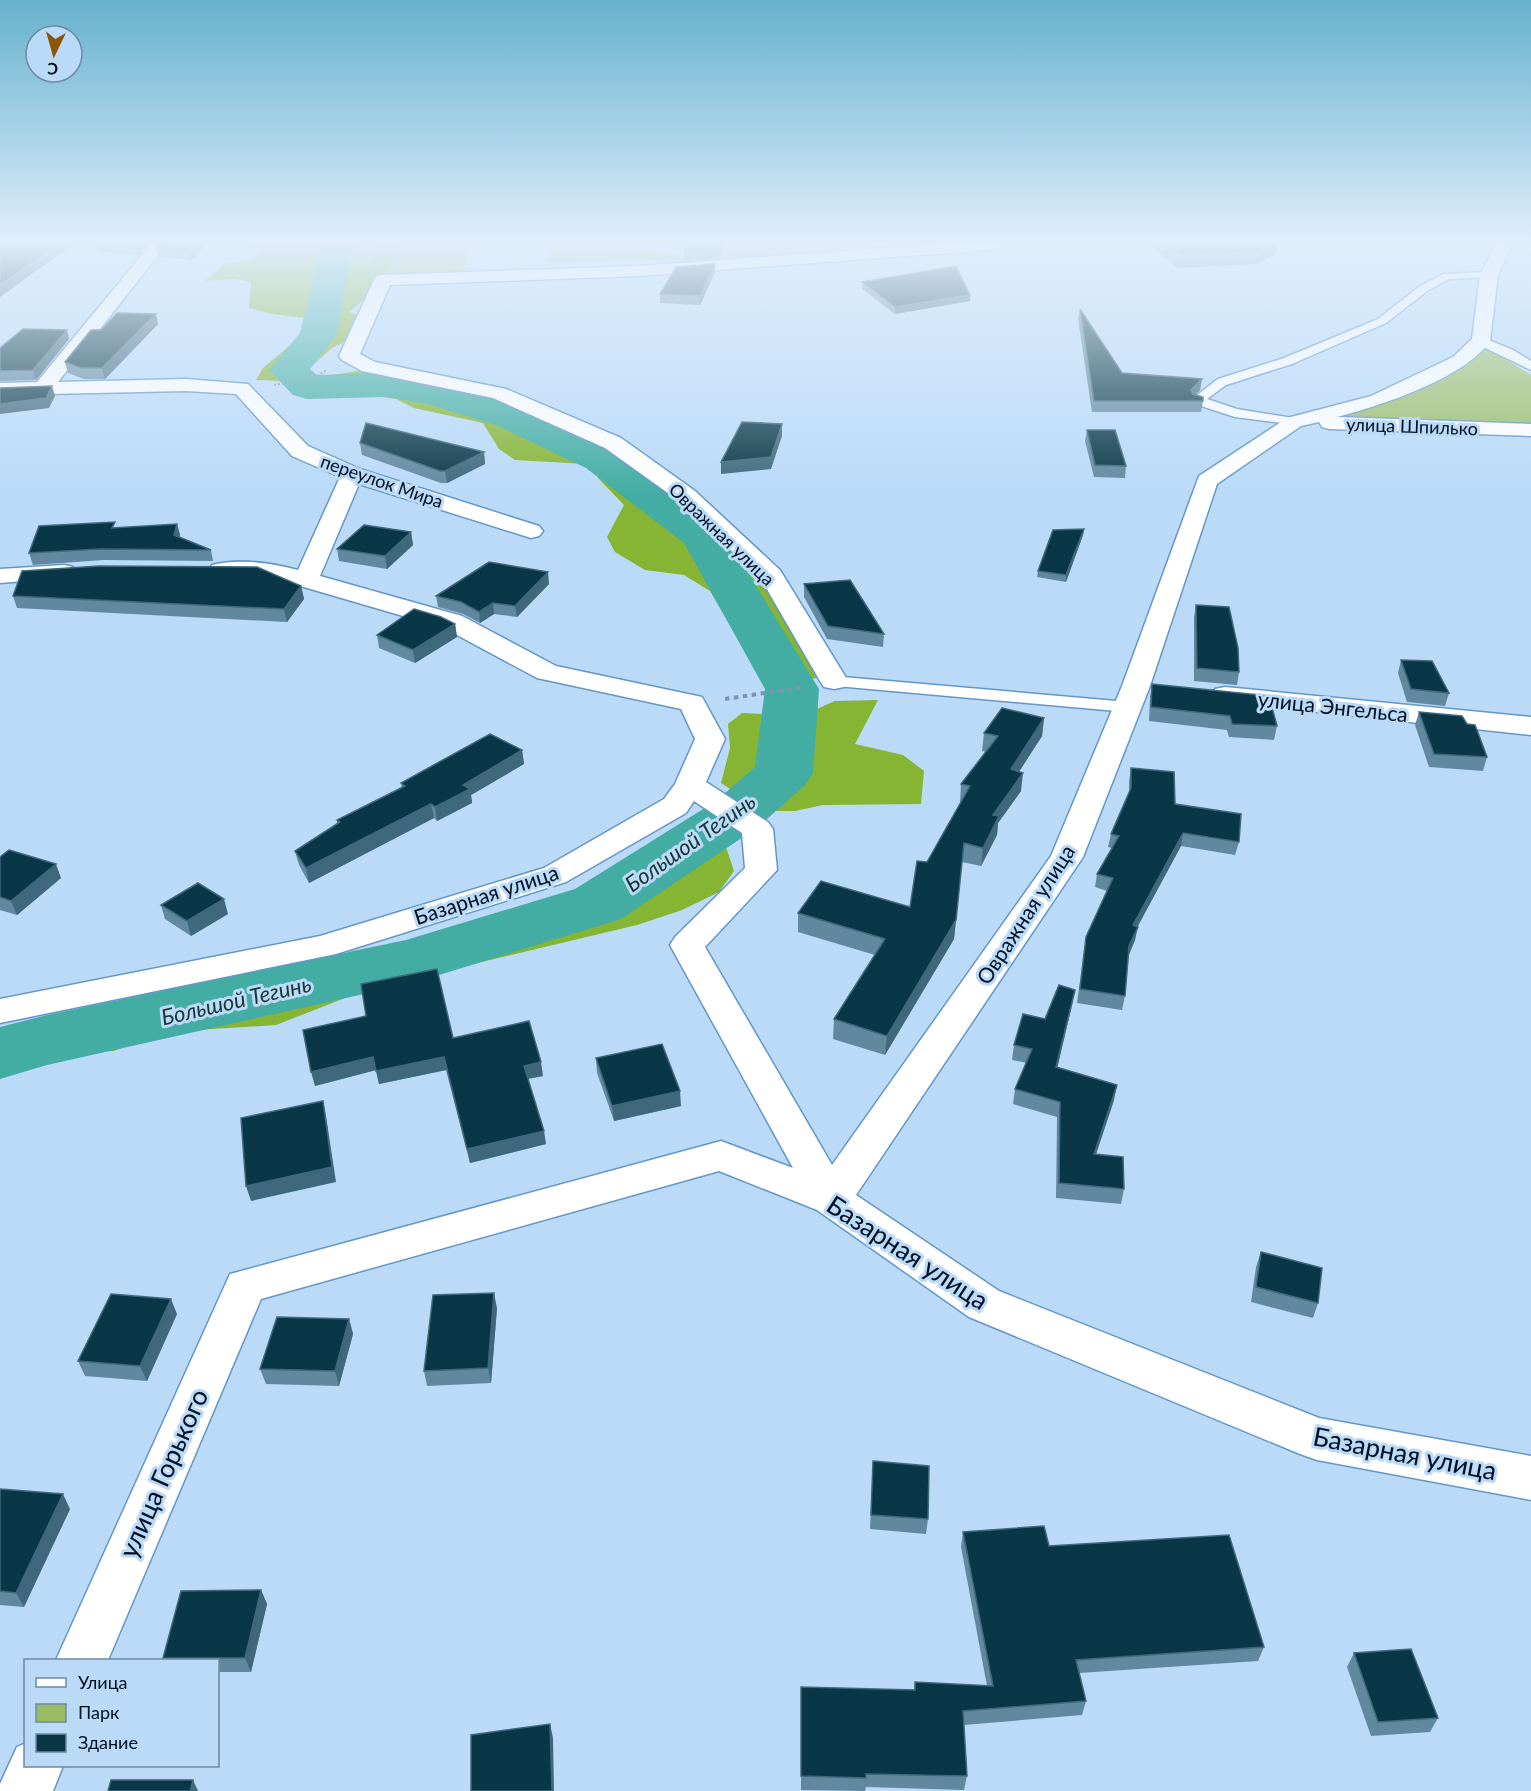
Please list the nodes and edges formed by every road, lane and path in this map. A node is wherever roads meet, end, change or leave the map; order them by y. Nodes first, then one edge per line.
1 (92, 328) edge
2 (362, 328) edge
3 (1367, 328) edge
4 (1483, 328) edge
5 (1481, 341) junction
6 (1531, 366) edge
7 (316, 376) dead end
8 (266, 386) dead end
9 (43, 388) junction
10 (0, 389) edge
11 (1294, 422) junction
12 (1531, 430) edge
13 (352, 474) junction
14 (531, 531) dead end
15 (93, 570) edge
16 (195, 570) edge
17 (0, 576) edge
18 (306, 580) junction
19 (832, 681) joint
20 (792, 689) dead end
21 (1194, 692) edge
22 (1141, 694) junction
23 (723, 699) dead end
24 (1531, 726) edge
25 (691, 785) junction
26 (0, 1011) edge
27 (831, 1199) junction
28 (245, 1286) joint
29 (1531, 1478) edge
30 (81, 1659) edge
31 (36, 1767) edge
32 (24, 1791) edge

1 - 9 street
2 - 19 street, Овражная улица
3 - 11 lane
4 - 5 street
5 - 6 lane
5 - 11 street, Овражная улица
7 - 8 path
9 - 10 street, переулок Мира
9 - 13 street, переулок Мира
11 - 12 street, улица Шпилько
11 - 22 street, Овражная улица
13 - 14 street, переулок Мира
13 - 18 street
15 - 17 street
16 - 18 street, Базарная улица
18 - 25 street, Базарная улица
19 - 22 lane
20 - 23 path
21 - 24 street, улица Энгельса
22 - 27 street, Овражная улица
25 - 26 street, Базарная улица
25 - 27 street
27 - 28 street, Базарная улица
27 - 29 street, Базарная улица
28 - 30 street, улица Горького
31 - 32 street

